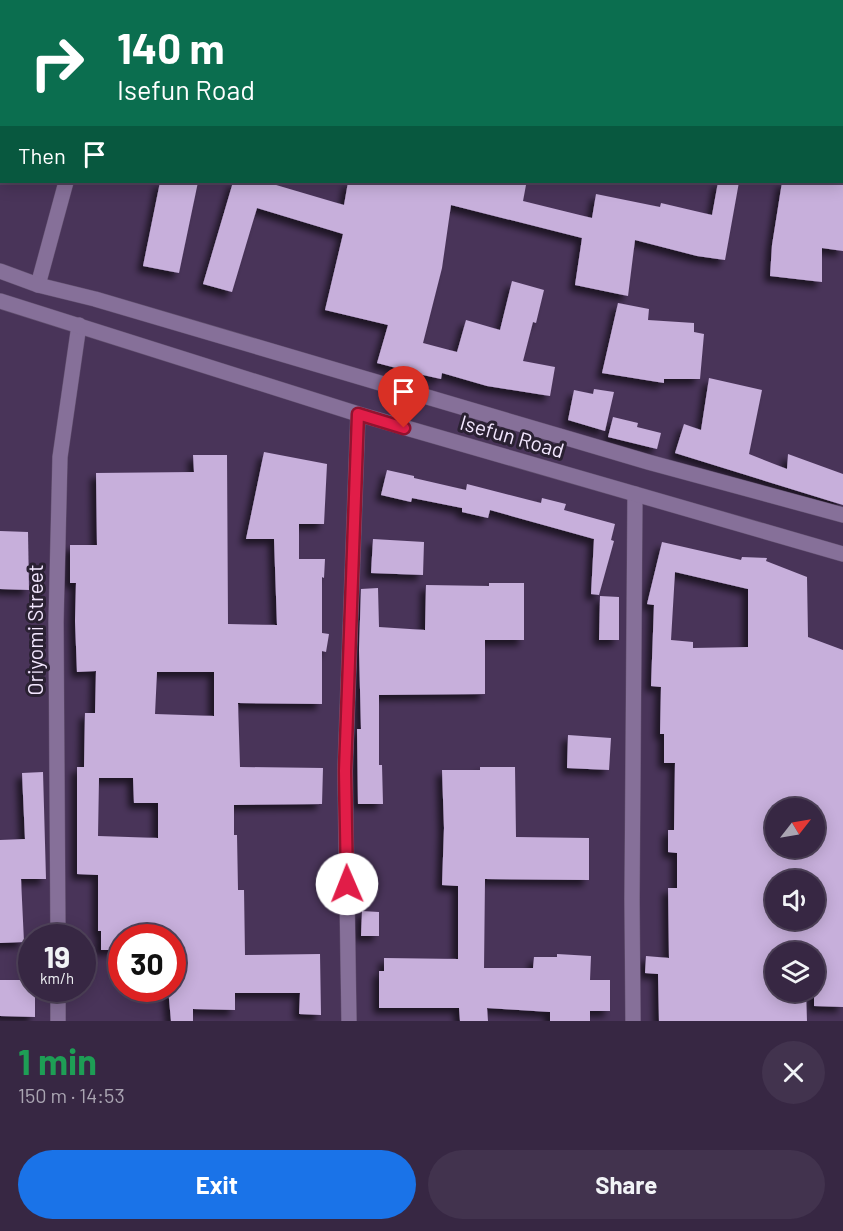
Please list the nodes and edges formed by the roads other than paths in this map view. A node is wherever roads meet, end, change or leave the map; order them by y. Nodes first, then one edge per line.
1 (66, 183) edge
2 (0, 272) edge
3 (38, 285) junction
4 (0, 301) edge
5 (79, 325) junction
6 (358, 414) junction
7 (635, 494) junction
8 (843, 515) edge
9 (843, 554) edge
10 (58, 924) edge
11 (58, 1002) edge
12 (58, 1021) edge
13 (349, 1021) edge
14 (633, 1021) edge

1 - 3 street
2 - 3 street, Isefun Road
3 - 8 street, Isefun Road
4 - 5 street, Isefun Road
5 - 6 street, Isefun Road
5 - 10 street, Oriyomi Street
6 - 7 street, Isefun Road
6 - 13 street
7 - 9 street, Isefun Road
7 - 14 street
11 - 12 street

